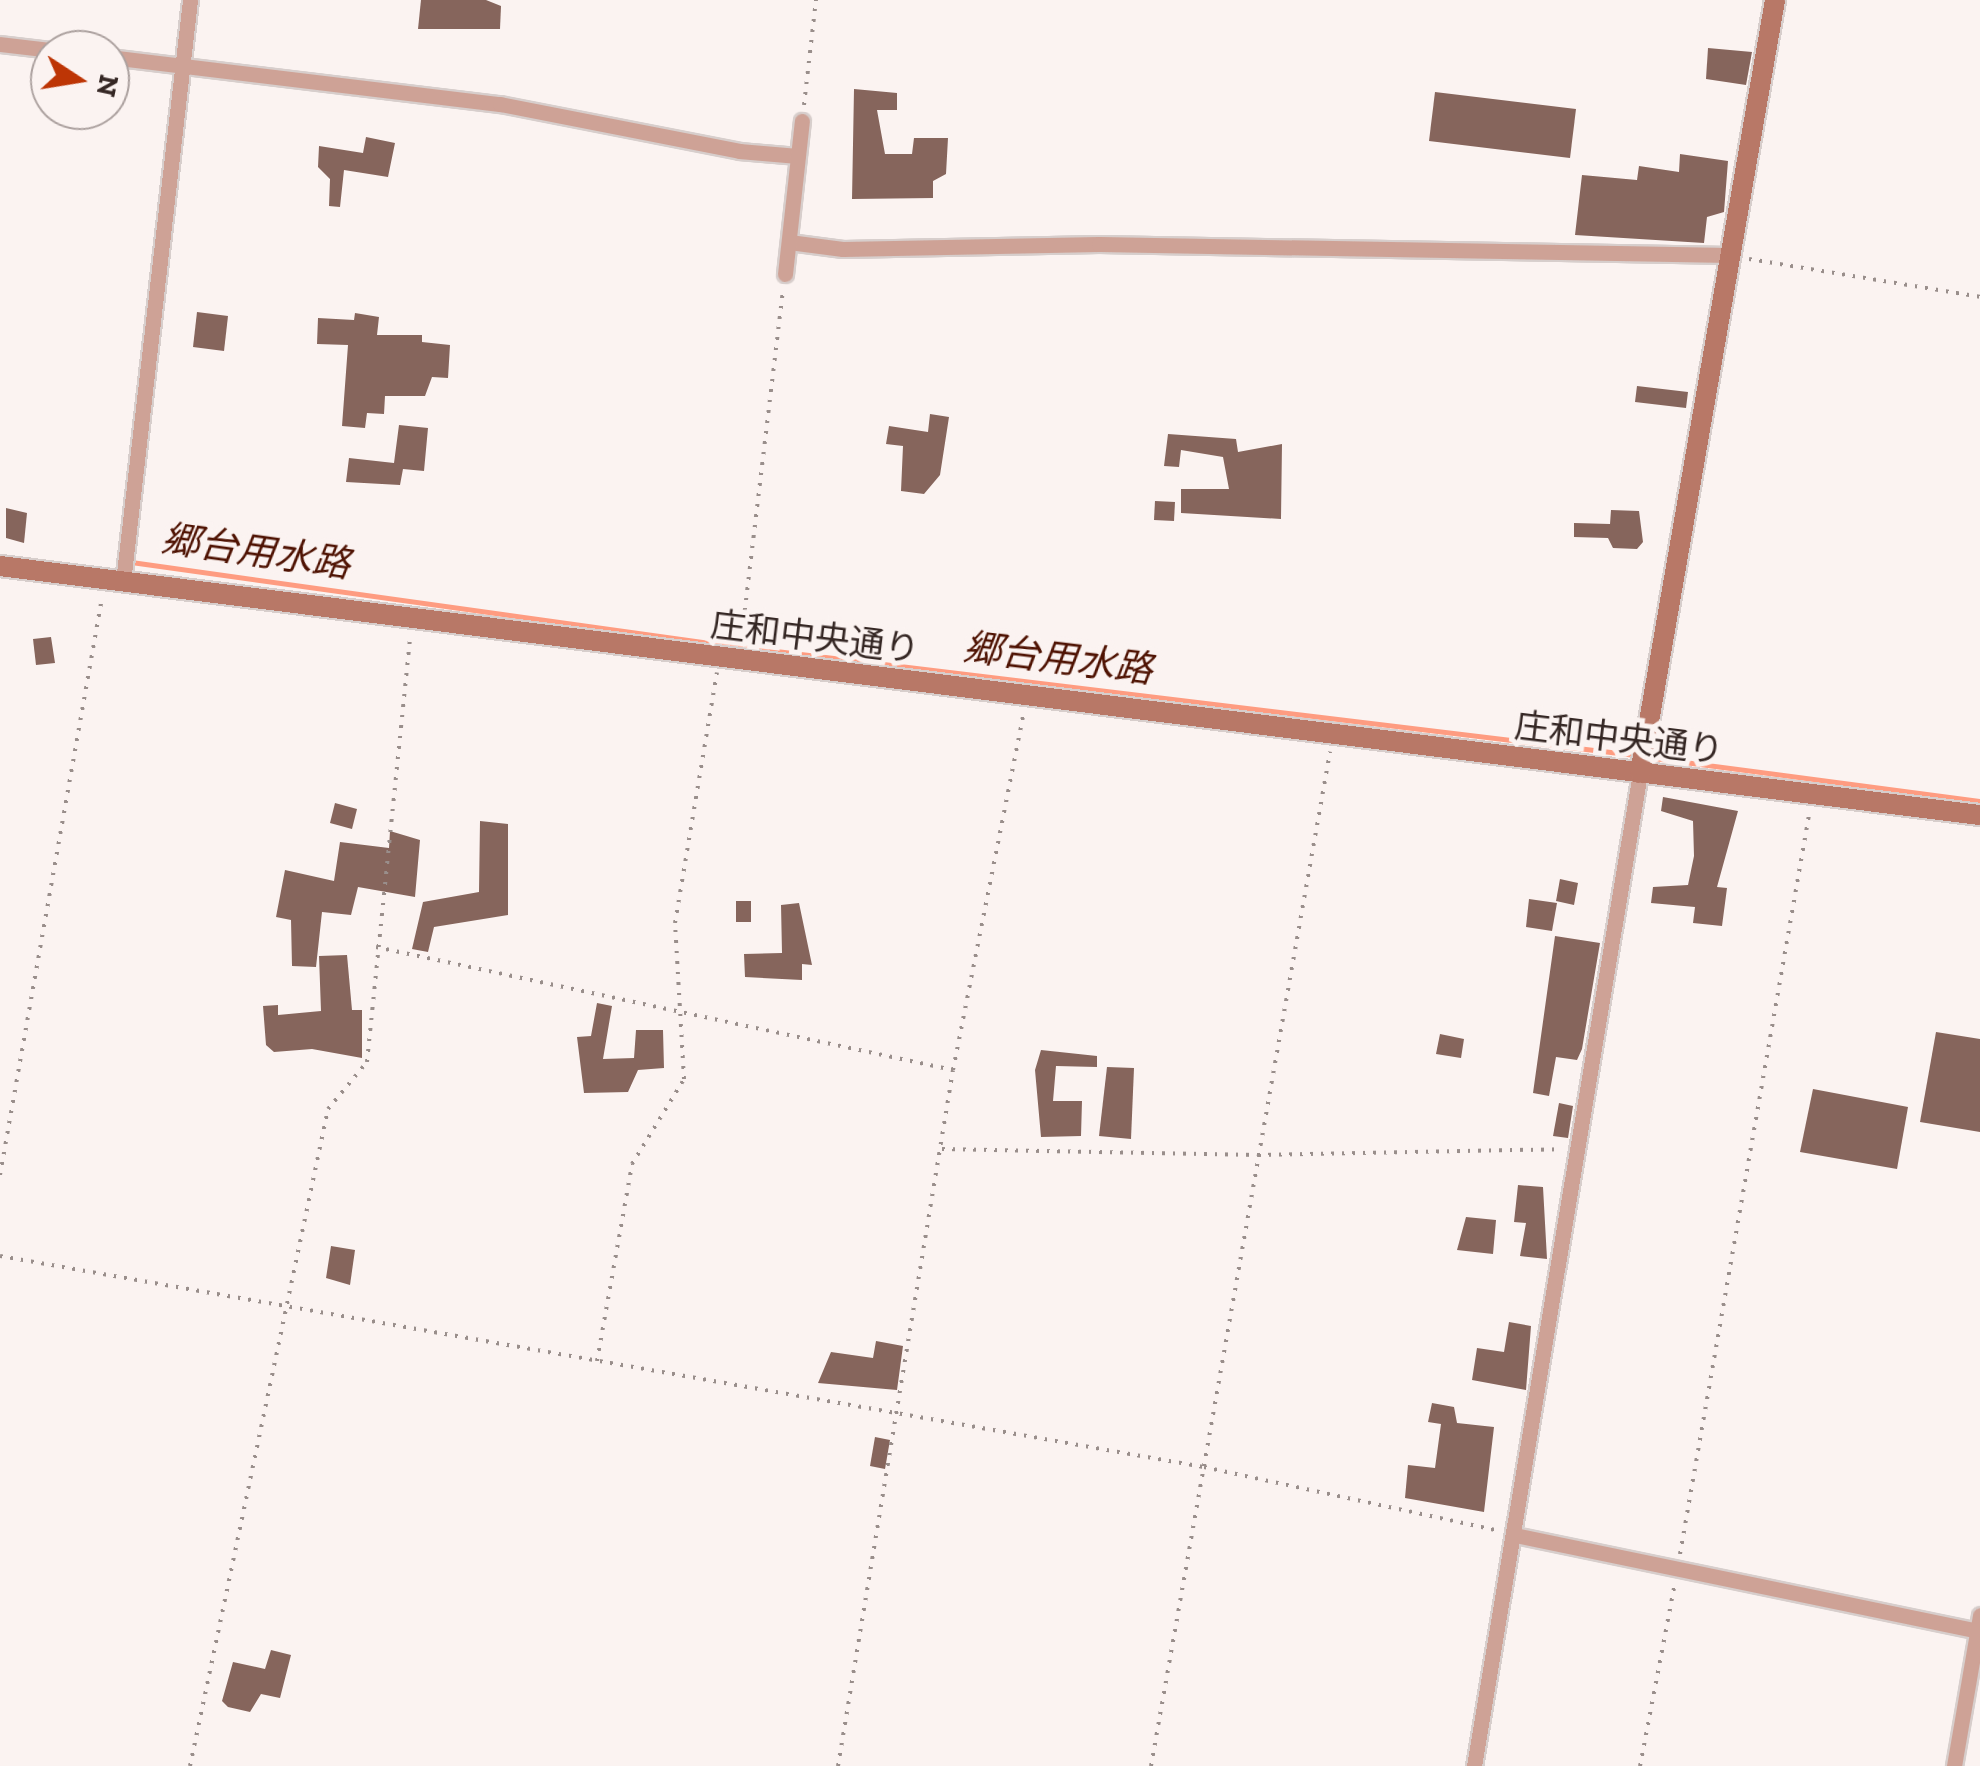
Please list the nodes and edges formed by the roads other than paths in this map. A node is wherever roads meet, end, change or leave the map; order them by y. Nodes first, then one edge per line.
1 (190, 0) edge
2 (1776, 0) edge
3 (0, 44) edge
4 (30, 48) edge
5 (130, 59) edge
6 (184, 65) junction
7 (802, 121) road end
8 (798, 156) junction
9 (788, 242) junction
10 (1730, 256) junction
11 (785, 274) road end
12 (0, 566) edge
13 (114, 581) junction
14 (1640, 773) junction
15 (1980, 816) edge
16 (1515, 1534) junction
17 (1979, 1625) edge
18 (1474, 1766) edge
19 (1954, 1766) edge

1 - 6 street
2 - 10 street
3 - 4 street
5 - 6 street
6 - 8 street
6 - 13 street
7 - 8 street
8 - 9 street
9 - 10 street
9 - 11 street
10 - 14 street
12 - 13 street, 庄和中央通り
13 - 14 street, 庄和中央通り
14 - 15 street, 庄和中央通り
14 - 16 street
16 - 17 street
16 - 18 street
17 - 19 street

